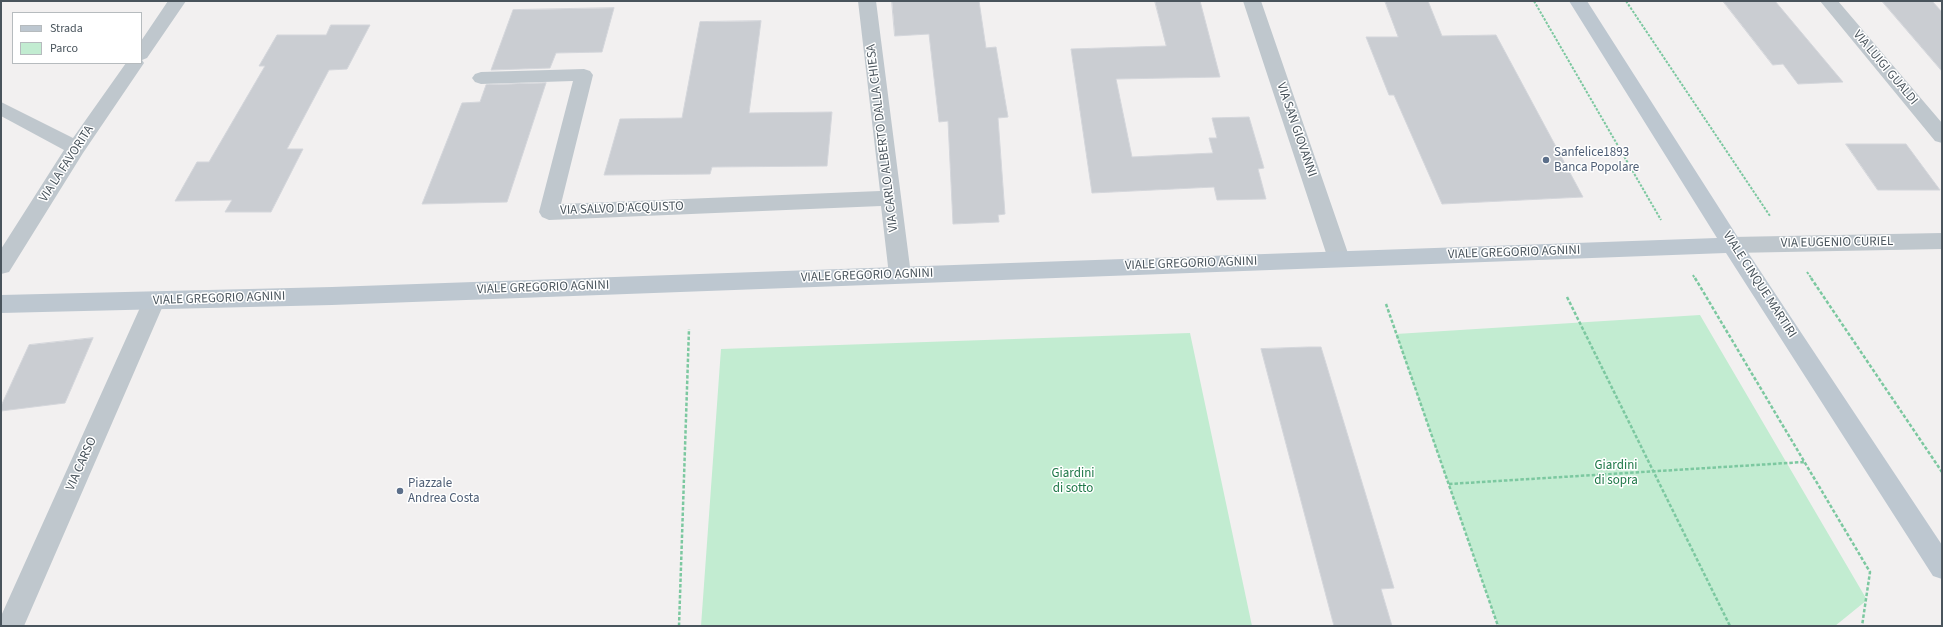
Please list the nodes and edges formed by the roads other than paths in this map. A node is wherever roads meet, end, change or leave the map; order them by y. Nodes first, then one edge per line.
1 (177, 1) edge
2 (867, 1) edge
3 (1252, 1) edge
4 (1578, 1) edge
5 (1828, 1) edge
6 (142, 53) edge
7 (134, 64) edge
8 (481, 78) dead end
9 (1, 108) edge
10 (1942, 136) edge
11 (76, 148) junction
12 (889, 198) junction
13 (1942, 241) edge
14 (1732, 245) junction
15 (1339, 259) junction
16 (1, 266) edge
17 (900, 275) junction
18 (154, 301) junction
19 (1, 304) edge
20 (1942, 567) edge
21 (10, 626) edge

1 - 6 street
2 - 12 street, VIA CARLO ALBERTO DALLA CHIESA
3 - 15 street, VIA SAN GIOVANNI
4 - 14 main road, VIALE CINQUE MARTIRI
5 - 10 street, VIA LUIGI GUALDI
7 - 11 street, VIA LA FAVORITA
8 - 12 street, VIA SALVO D'ACQUISTO
9 - 11 street
11 - 16 street, VIA LA FAVORITA
12 - 17 street, VIA CARLO ALBERTO DALLA CHIESA
13 - 14 street, VIA EUGENIO CURIEL
14 - 15 main road, VIALE GREGORIO AGNINI
14 - 20 main road, VIALE CINQUE MARTIRI
15 - 17 main road, VIALE GREGORIO AGNINI
17 - 18 main road, VIALE GREGORIO AGNINI
18 - 19 main road, VIALE GREGORIO AGNINI
18 - 21 street, VIA CARSO

